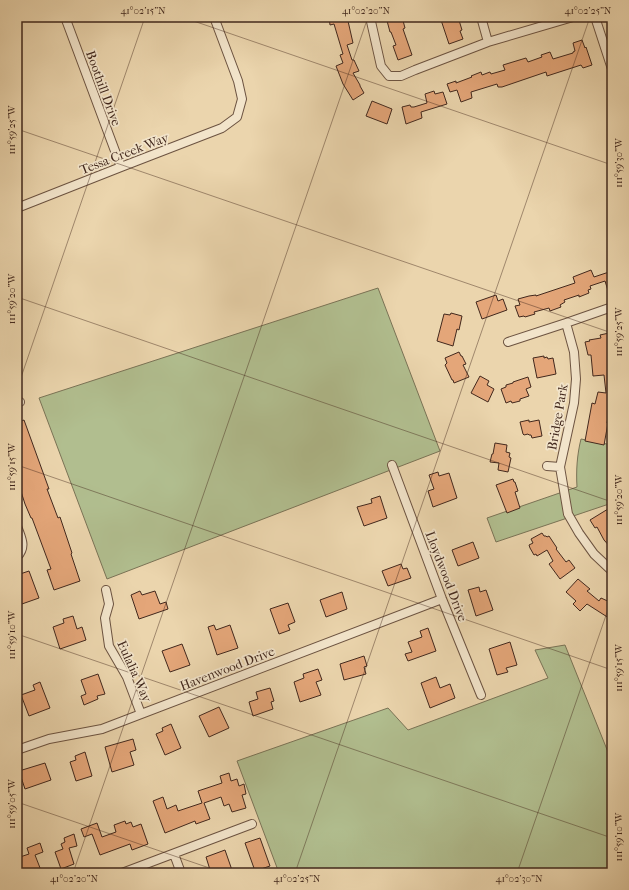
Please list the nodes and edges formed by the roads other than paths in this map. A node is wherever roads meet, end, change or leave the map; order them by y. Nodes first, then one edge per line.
1 (65, 17) edge
2 (214, 17) edge
3 (370, 17) edge
4 (481, 17) edge
5 (573, 17) edge
6 (595, 17) edge
7 (488, 42) junction
8 (612, 69) edge
9 (121, 167) junction
10 (17, 208) edge
11 (612, 307) edge
12 (566, 323) junction
13 (508, 342) dead end
14 (392, 465) dead end
15 (547, 466) dead end
16 (560, 467) junction
17 (17, 526) edge
18 (20, 554) edge
19 (612, 571) edge
20 (106, 590) dead end
21 (442, 598) junction
22 (481, 695) dead end
23 (141, 714) junction
24 (17, 750) edge
25 (252, 824) dead end
26 (174, 854) junction
27 (122, 873) edge
28 (181, 873) edge

1 - 9 street, Boothill Drive
2 - 9 street, Tessa Creek Way
3 - 7 street
4 - 7 street
5 - 7 street
6 - 8 street
9 - 10 street, Tessa Creek Way
11 - 12 street
12 - 13 street
12 - 16 street, Bridge Park
14 - 21 street, Lloydwood Drive
15 - 16 street, Bridge Park
16 - 19 street, Bridge Park
17 - 18 street
20 - 23 street, Eulalia Way
21 - 22 street, Lloydwood Drive
21 - 23 street, Havenwood Drive
23 - 24 street, Havenwood Drive
25 - 26 street
26 - 27 street
26 - 28 street

